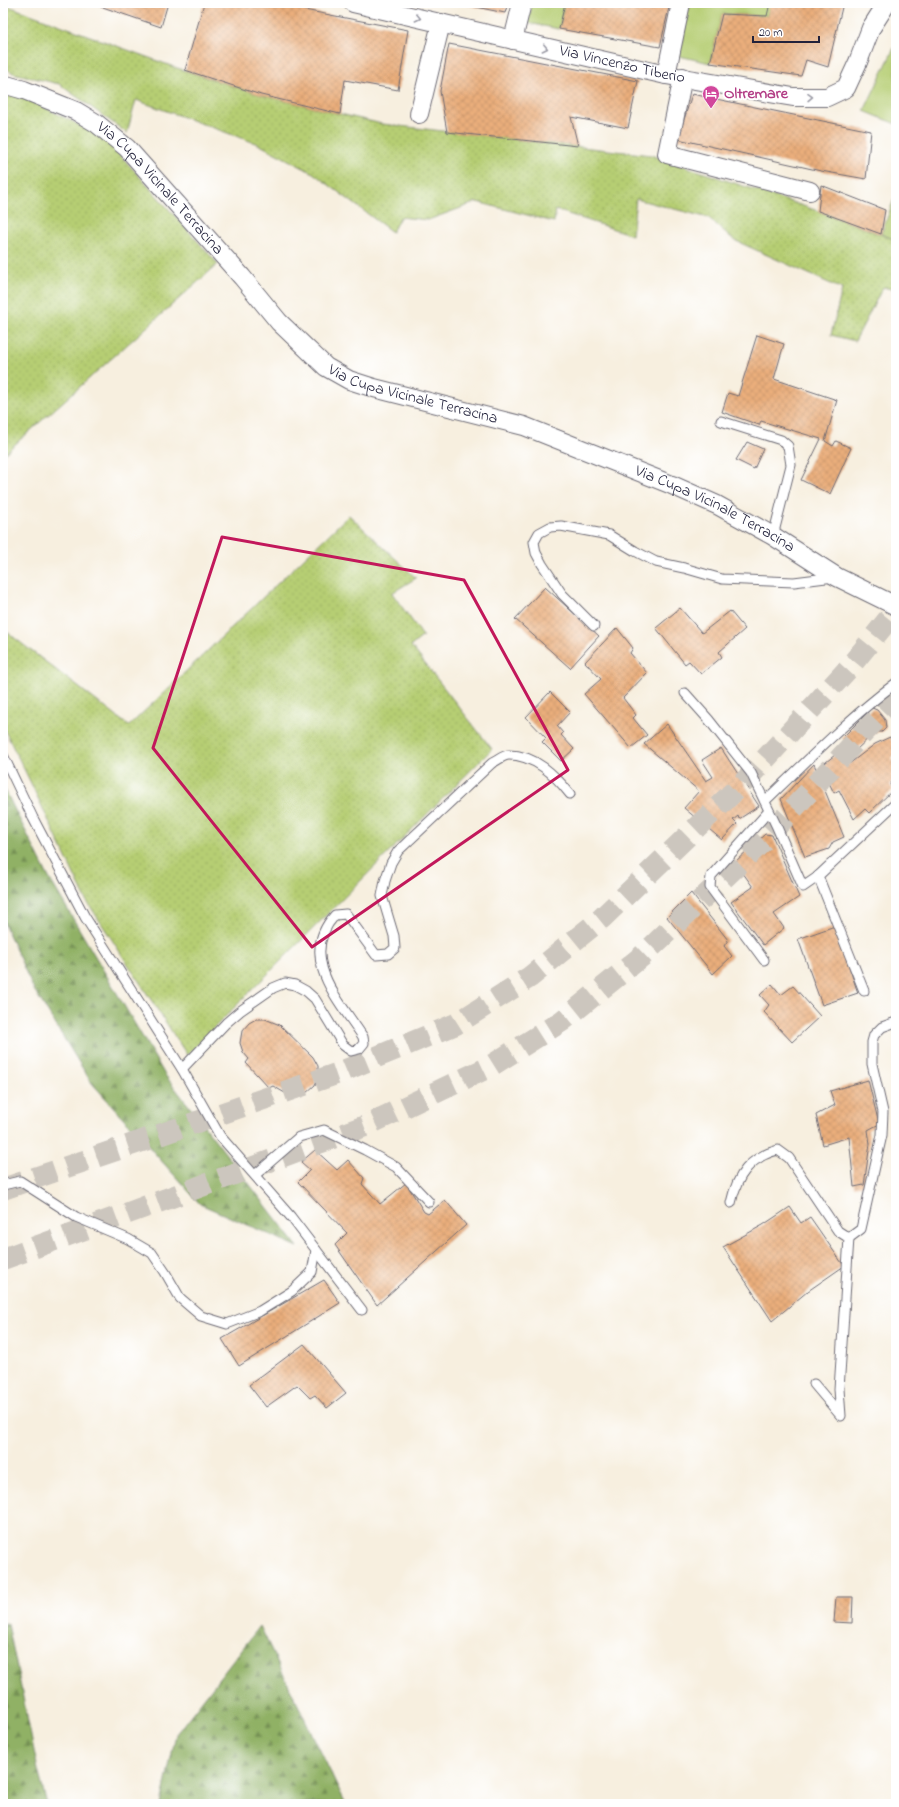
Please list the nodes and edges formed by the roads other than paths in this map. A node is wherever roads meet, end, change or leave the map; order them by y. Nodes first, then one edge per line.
1 (353, 3) edge
2 (522, 3) edge
3 (681, 3) edge
4 (887, 3) edge
5 (385, 6) edge
6 (441, 23) junction
7 (513, 40) junction
8 (674, 76) junction
9 (3, 84) edge
10 (419, 114) dead end
11 (810, 191) dead end
12 (721, 421) dead end
13 (773, 536) junction
14 (837, 577) junction
15 (896, 606) edge
16 (594, 626) dead end
17 (896, 683) edge
18 (685, 693) dead end
19 (3, 755) edge
20 (570, 794) dead end
21 (765, 801) junction
22 (896, 803) edge
23 (769, 811) junction
24 (818, 876) junction
25 (764, 960) dead end
26 (864, 991) dead end
27 (896, 1022) edge
28 (182, 1069) junction
29 (255, 1175) junction
30 (3, 1185) edge
31 (429, 1202) dead end
32 (731, 1203) dead end
33 (849, 1238) junction
34 (316, 1250) junction
35 (362, 1310) dead end
36 (814, 1384) dead end

1 - 5 street, Via Vincenzo Tiberio
2 - 7 street
3 - 8 street
8 -> 4 street, Via Vincenzo Tiberio
5 -> 6 street, Via Vincenzo Tiberio
6 - 7 street, Via Vincenzo Tiberio
6 - 10 street
7 -> 8 street, Via Vincenzo Tiberio
8 - 11 street
9 - 13 street, Via Cupa Vicinale Terracina
12 - 13 lane
13 - 14 street, Via Cupa Vicinale Terracina
14 - 15 street, Via Cupa Vicinale Terracina
14 - 16 lane
17 - 21 lane
18 - 21 lane
19 - 28 lane
20 - 28 lane
21 - 23 lane
22 - 24 lane
23 - 24 lane
23 - 25 lane
24 - 26 lane
27 - 33 lane
28 - 29 lane
29 - 31 lane
29 - 34 lane
30 - 34 lane
32 - 33 lane
33 - 36 lane
34 - 35 lane

